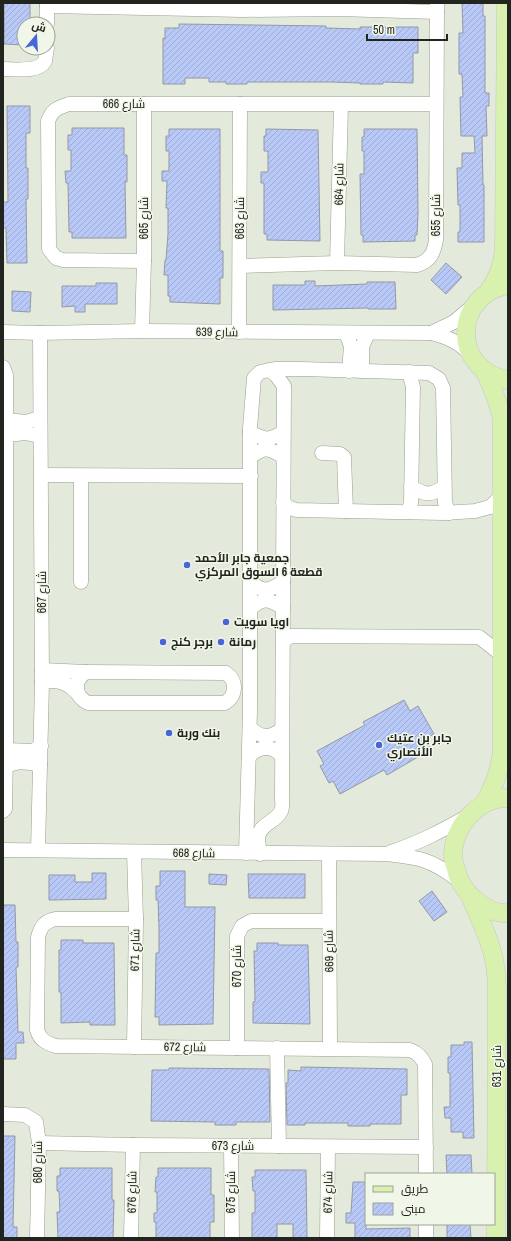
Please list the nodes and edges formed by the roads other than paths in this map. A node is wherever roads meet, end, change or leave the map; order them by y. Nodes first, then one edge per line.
1 (506, 3) edge
2 (47, 5) edge
3 (145, 5) edge
4 (242, 6) edge
5 (338, 6) edge
6 (437, 8) edge
7 (47, 16) edge
8 (45, 56) edge
9 (3, 69) edge
10 (144, 104) junction
11 (240, 104) junction
12 (436, 104) junction
13 (341, 105) junction
14 (144, 261) junction
15 (337, 263) junction
16 (240, 266) junction
17 (508, 285) edge
18 (488, 292) junction
19 (474, 305) junction
20 (142, 331) junction
21 (3, 332) edge
22 (239, 332) junction
23 (40, 333) junction
24 (346, 333) junction
25 (368, 333) junction
26 (431, 333) junction
27 (470, 354) junction
28 (3, 367) edge
29 (303, 369) junction
30 (270, 370) junction
31 (484, 370) junction
32 (356, 371) junction
33 (409, 372) junction
34 (508, 380) edge
35 (284, 386) junction
36 (40, 418) junction
37 (6, 420) junction
38 (250, 432) junction
39 (283, 432) junction
40 (7, 435) junction
41 (40, 436) junction
42 (322, 453) dead end
43 (251, 457) junction
44 (283, 457) junction
45 (41, 476) junction
46 (81, 476) junction
47 (251, 476) junction
48 (411, 487) junction
49 (444, 487) junction
50 (502, 496) junction
51 (283, 502) junction
52 (346, 511) junction
53 (408, 512) junction
54 (449, 513) junction
55 (81, 582) dead end
56 (251, 582) junction
57 (283, 582) junction
58 (250, 608) junction
59 (283, 608) junction
60 (283, 641) junction
61 (502, 654) junction
62 (250, 668) junction
63 (86, 672) junction
64 (226, 674) junction
65 (42, 676) junction
66 (77, 693) junction
67 (226, 703) junction
68 (250, 711) junction
69 (250, 728) junction
70 (282, 729) junction
71 (41, 746) junction
72 (6, 750) junction
73 (250, 755) junction
74 (282, 756) junction
75 (40, 765) junction
76 (5, 767) junction
77 (508, 798) edge
78 (484, 804) junction
79 (3, 811) edge
80 (248, 813) junction
81 (470, 814) junction
82 (270, 822) junction
83 (3, 850) edge
84 (38, 850) junction
85 (134, 852) junction
86 (253, 854) junction
87 (329, 854) junction
88 (384, 854) junction
89 (458, 880) junction
90 (471, 898) junction
91 (508, 914) edge
92 (136, 919) junction
93 (329, 921) junction
94 (134, 1047) junction
95 (237, 1048) junction
96 (277, 1048) junction
97 (330, 1048) junction
98 (3, 1114) edge
99 (39, 1143) junction
100 (133, 1145) junction
101 (231, 1146) junction
102 (279, 1146) junction
103 (328, 1147) junction
104 (426, 1147) junction
105 (426, 1173) edge
106 (426, 1225) edge
107 (37, 1238) edge
108 (131, 1238) edge
109 (232, 1238) edge
110 (327, 1238) edge
111 (426, 1238) edge
112 (496, 1238) edge

1 - 18 main road
2 - 3 street
2 - 7 street
3 - 4 street
4 - 5 street
5 - 6 street
6 - 12 street, شارع 655
8 - 9 street
10 - 11 street, شارع 666
10 - 14 street, شارع 665
10 - 14 street, شارع 666
11 - 13 street, شارع 666
11 - 16 street, شارع 663
12 - 13 street, شارع 666
12 - 15 street, شارع 655
13 - 15 street, شارع 664
14 - 20 street, شارع 665
15 - 16 street, شارع 655
16 - 22 street, شارع 663
17 - 18 main road
18 - 19 main road
19 - 26 street, شارع 639
19 - 27 main road
20 - 22 street, شارع 639
20 - 23 street, شارع 639
21 - 23 street, شارع 639
22 - 24 street, شارع 639
23 - 36 street, شارع 667
24 - 25 street, شارع 639
24 - 32 street
25 - 26 street, شارع 639
25 - 32 street
26 - 27 street, شارع 639
27 - 31 main road
28 - 37 street
29 - 30 street
29 - 32 street
29 - 35 street
30 - 35 street
30 - 38 street
31 - 34 main road
31 - 50 main road
32 - 33 street
33 - 48 street
33 - 49 street
35 - 39 street
36 - 37 street
36 - 41 street, شارع 667
37 - 40 street
38 - 39 street
38 - 43 street
39 - 44 street
40 - 41 street
40 - 72 street
41 - 45 street, شارع 667
42 - 52 street
43 - 44 street
43 - 47 street
44 - 51 street
45 - 46 street
45 - 65 street, شارع 667
46 - 47 street
46 - 55 street
47 - 56 street
48 - 49 street
48 - 53 street
49 - 54 street
50 - 54 street
50 - 61 main road
51 - 52 street
51 - 57 street
52 - 53 street
53 - 54 street
56 - 57 street
56 - 58 street
57 - 59 street
58 - 59 street
58 - 62 street
59 - 60 street
60 - 61 street
60 - 70 street
61 - 78 main road
62 - 64 street
62 - 68 street
63 - 64 street
63 - 65 street
63 - 66 street
64 - 67 street
65 - 66 street
65 - 71 street, شارع 667
66 - 67 street
67 - 68 street
68 - 69 street
69 - 70 street
69 - 73 street
70 - 74 street
71 - 72 street
71 - 75 street, شارع 667
72 - 76 street
73 - 74 street
73 - 80 street
74 - 82 street
75 - 76 street
75 - 84 street, شارع 667
76 - 79 street
77 - 78 main road
78 - 81 main road
80 - 82 street
80 - 86 street
81 - 88 street, شارع 668
81 - 89 main road
82 - 86 street
83 - 84 street, شارع 668
84 - 85 street, شارع 668
85 - 86 street, شارع 668
85 - 92 street, شارع 671
86 - 87 street, شارع 668
87 - 88 street, شارع 668
87 - 93 street, شارع 669
88 - 89 street, شارع 668
89 - 90 main road
90 - 91 main road
90 - 112 main road, شارع 631
92 - 94 street, شارع 671
92 - 94 street, شارع 672
93 - 95 street, شارع 670
93 - 97 street, شارع 669
94 - 95 street, شارع 672
95 - 96 street, شارع 672
96 - 97 street, شارع 672
96 - 102 street
97 - 104 street, شارع 672
98 - 99 street, شارع 680
99 - 100 street, شارع 673
99 - 107 street, شارع 680
100 - 101 street, شارع 673
100 - 108 street, شارع 676
101 - 102 street, شارع 673
101 - 109 street, شارع 675
102 - 103 street, شارع 673
103 - 104 street, شارع 673
103 - 110 street, شارع 674
104 - 105 street, شارع 672
106 - 111 street

